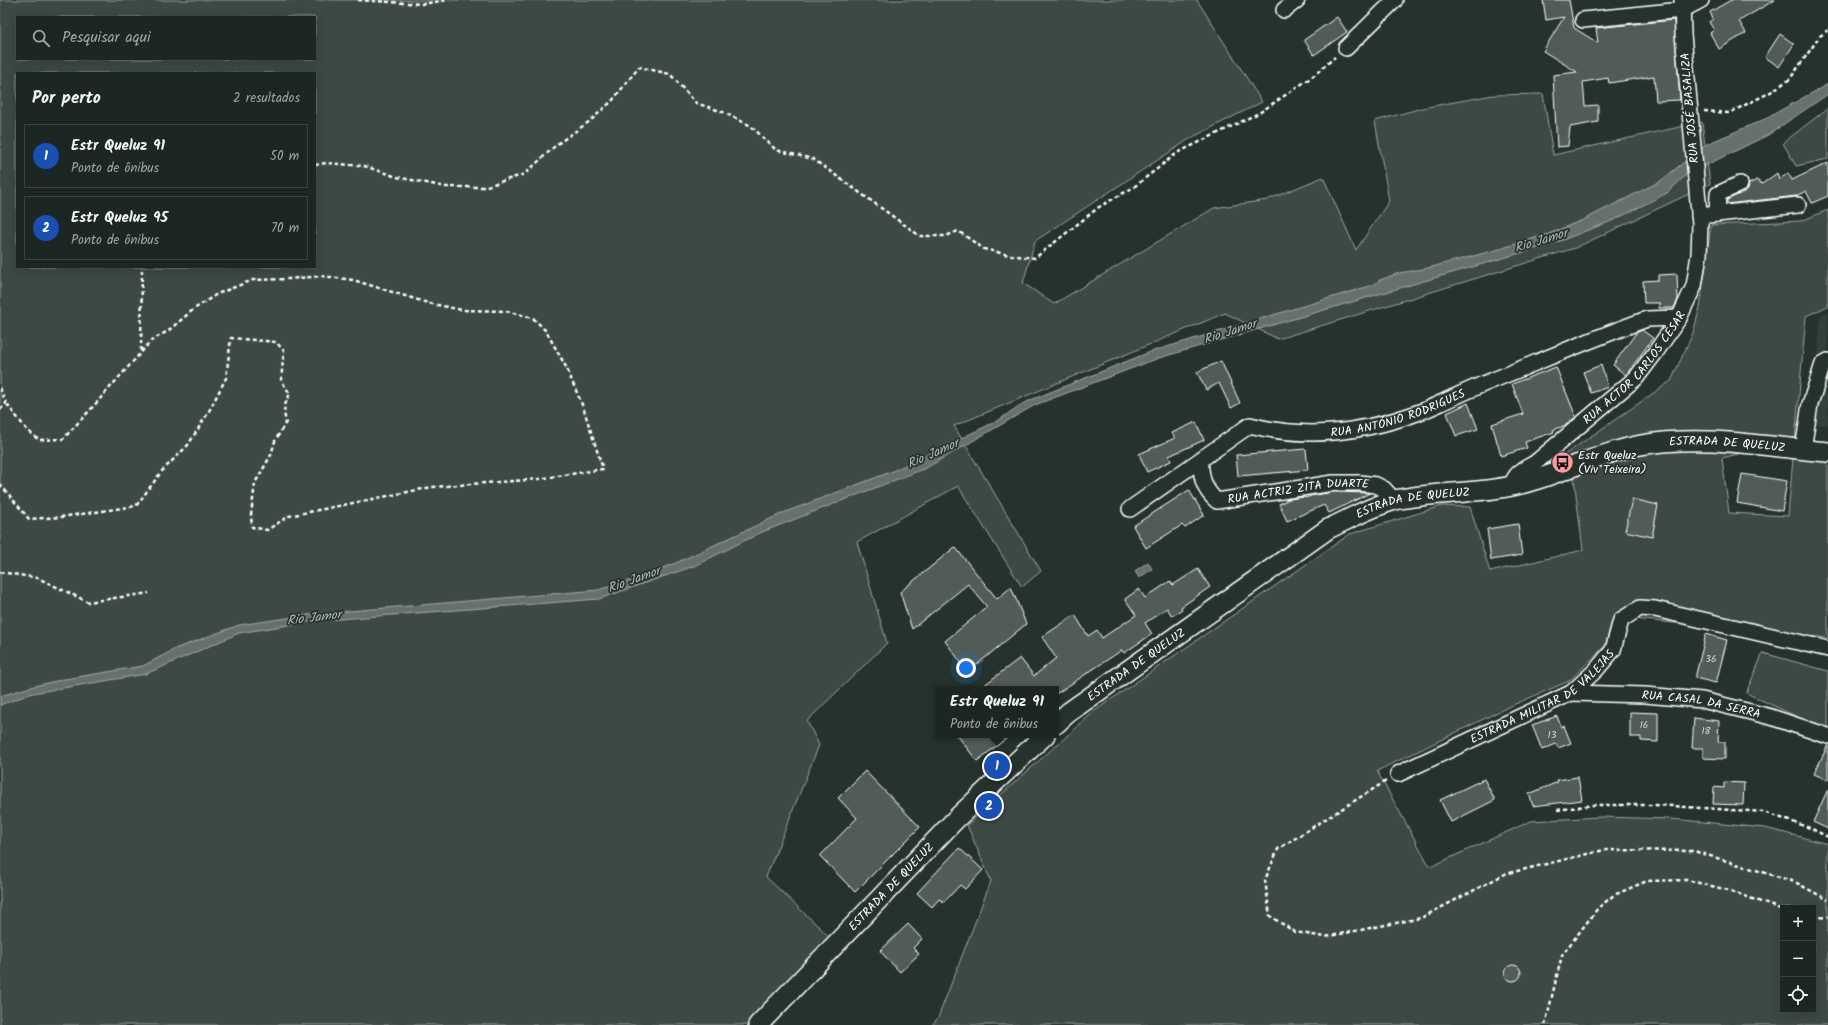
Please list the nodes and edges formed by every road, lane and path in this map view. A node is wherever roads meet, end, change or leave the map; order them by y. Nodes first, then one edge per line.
1 (358, 0) edge
2 (448, 0) edge
3 (1298, 0) edge
4 (1395, 0) edge
5 (1701, 0) edge
6 (1682, 5) edge
7 (1284, 10) dead end
8 (1583, 20) dead end
9 (1828, 30) edge
10 (1346, 48) joint
11 (1690, 110) junction
12 (316, 165) edge
13 (1740, 184) dead end
14 (1798, 205) dead end
15 (1717, 214) junction
16 (1699, 216) junction
17 (142, 268) edge
18 (1679, 318) junction
19 (141, 351) junction
20 (1828, 361) edge
21 (0, 388) edge
22 (6, 403) junction
23 (0, 410) edge
24 (1803, 450) junction
25 (1828, 452) edge
26 (1200, 461) junction
27 (0, 484) edge
28 (1511, 486) junction
29 (1394, 500) junction
30 (1130, 509) dead end
31 (0, 572) edge
32 (149, 593) dead end
33 (1828, 649) edge
34 (1571, 693) junction
35 (1059, 722) edge
36 (1828, 736) edge
37 (1042, 738) edge
38 (1398, 774) joint
39 (1557, 810) dead end
40 (1828, 837) edge
41 (1828, 900) edge
42 (1780, 909) edge
43 (1828, 917) edge
44 (1816, 918) edge
45 (758, 1025) edge
46 (1545, 1025) edge

1 - 2 path
3 - 7 street
4 - 10 street
5 - 6 street
6 - 8 street
6 - 11 street, RUA JOSÉ BASALIZA
9 - 11 path
10 - 12 path
11 - 16 street, RUA JOSÉ BASALIZA
13 - 15 street
14 - 15 street
15 - 16 street
16 - 18 street, RUA ACTOR CARLOS CÉSAR
17 - 19 path
18 - 26 street, RUA ANTÓNIO RODRIGUES
18 - 28 street, RUA ACTOR CARLOS CÉSAR
19 - 22 path
19 - 27 path
20 - 24 street
21 - 22 path
22 - 23 path
24 - 25 main road, ESTRADA DE QUELUZ
24 - 28 main road, ESTRADA DE QUELUZ
26 - 29 street, RUA ACTRIZ ZITA DUARTE
26 - 30 street, RUA ANTÓNIO RODRIGUES
28 - 29 main road, ESTRADA DE QUELUZ
29 - 35 main road, ESTRADA DE QUELUZ
31 - 32 path
33 - 34 street, ESTRADA MILITAR DE VALEJAS
34 - 36 street, RUA CASAL DA SERRA
34 - 38 street, ESTRADA MILITAR DE VALEJAS
37 - 45 main road, ESTRADA DE QUELUZ
38 - 41 path
39 - 40 path
42 - 46 path
43 - 44 path

